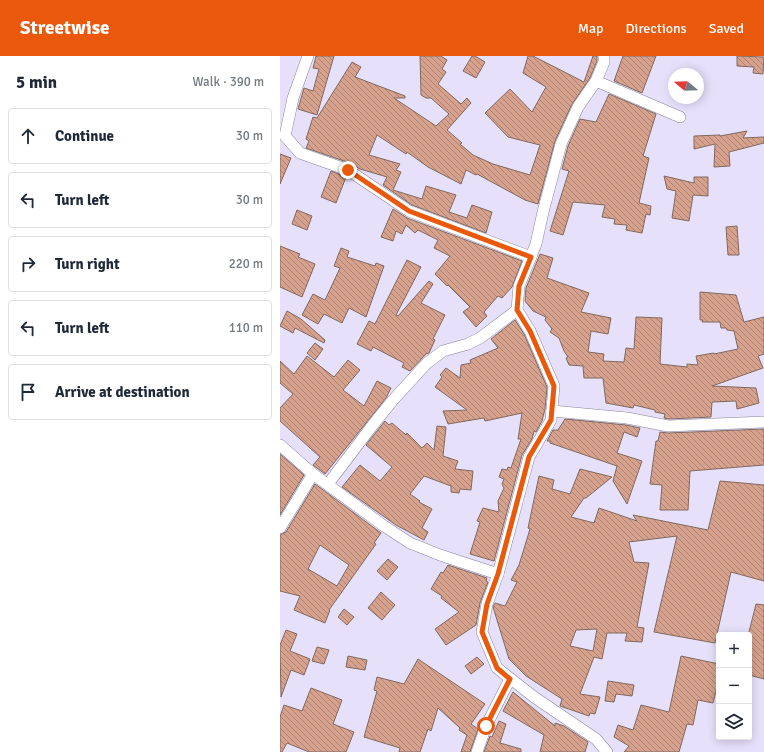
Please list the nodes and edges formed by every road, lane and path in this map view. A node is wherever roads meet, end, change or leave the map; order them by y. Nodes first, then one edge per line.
1 (308, 56) edge
2 (604, 56) edge
3 (596, 81) junction
4 (680, 117) dead end
5 (531, 257) junction
6 (517, 310) junction
7 (552, 411) junction
8 (764, 422) edge
9 (280, 445) edge
10 (313, 474) junction
11 (328, 484) junction
12 (280, 528) edge
13 (498, 574) junction
14 (510, 679) junction
15 (477, 752) edge
16 (607, 752) edge

1 - 5 street
2 - 3 street
3 - 4 street
3 - 5 street
5 - 6 street
6 - 7 street
6 - 11 street
7 - 8 street
7 - 13 street
9 - 10 street
10 - 11 street
10 - 12 street
11 - 13 street
13 - 14 street
14 - 15 street
14 - 16 street

